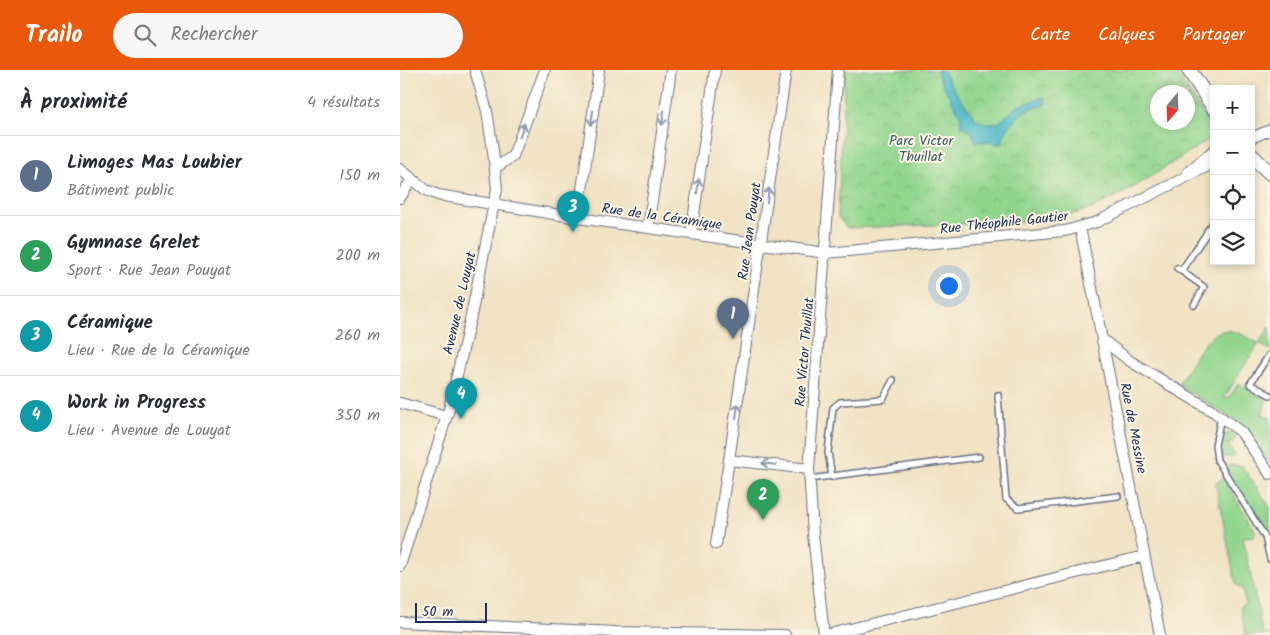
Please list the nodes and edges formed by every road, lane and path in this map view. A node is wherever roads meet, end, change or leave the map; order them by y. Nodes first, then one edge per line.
1 (476, 70) edge
2 (545, 70) edge
3 (600, 70) edge
4 (671, 70) edge
5 (715, 70) edge
6 (786, 70) edge
7 (838, 70) edge
8 (1189, 70) edge
9 (1210, 102) edge
10 (1270, 130) edge
11 (1255, 136) edge
12 (1210, 153) edge
13 (1255, 162) edge
14 (1210, 165) edge
15 (495, 168) junction
16 (400, 169) edge
17 (1270, 173) edge
18 (413, 180) junction
19 (1176, 182) junction
20 (400, 198) edge
21 (494, 205) junction
22 (578, 218) junction
23 (1080, 227) junction
24 (648, 228) junction
25 (1210, 228) edge
26 (691, 234) junction
27 (761, 244) junction
28 (826, 253) junction
29 (1194, 305) dead end
30 (1103, 340) junction
31 (1269, 355) edge
32 (893, 380) dead end
33 (998, 395) dead end
34 (1270, 395) edge
35 (400, 403) edge
36 (446, 416) junction
37 (1221, 417) junction
38 (979, 457) dead end
39 (730, 460) junction
40 (809, 474) junction
41 (1270, 474) edge
42 (832, 476) junction
43 (1118, 496) dead end
44 (716, 544) dead end
45 (1144, 556) junction
46 (1270, 559) edge
47 (400, 566) edge
48 (400, 622) edge
49 (616, 633) edge
50 (785, 635) edge
51 (825, 635) edge
52 (1160, 635) edge

1 - 15 street, Avenue de Louyat
15 -> 2 street
3 -> 22 street
4 -> 24 street
26 -> 5 street
27 -> 6 street, Rue Jean Pouyat
7 - 28 street, Rue Victor Thuillat
8 - 9 street
10 - 11 street
12 - 19 street, Rue Théophile Gautier
13 - 17 street
14 - 19 street, Rue Théophile Gautier
15 - 21 street, Avenue de Louyat
16 - 18 street, Rue de la Céramique
18 - 20 street
18 - 21 street, Rue de la Céramique
19 - 23 street, Rue Théophile Gautier
21 - 22 street, Rue de la Céramique
21 - 36 street, Avenue de Louyat
22 - 24 street, Rue de la Céramique
23 - 28 street, Rue Théophile Gautier
23 - 30 street, Rue de Messine
24 - 26 street, Rue de la Céramique
25 - 29 lane
26 - 27 street, Rue de la Céramique
27 - 28 street, Rue de la Céramique
39 -> 27 street, Rue Jean Pouyat
28 - 40 street, Rue Victor Thuillat
30 - 37 street
30 - 45 street, Rue de Messine
31 - 34 lane
32 - 42 lane
33 - 43 lane
35 - 36 street
36 - 47 street, Avenue de Louyat
37 - 41 street
37 - 46 lane
38 - 42 lane
40 -> 39 street
39 - 44 street, Rue Jean Pouyat
40 - 42 lane
40 - 51 street, Rue Victor Thuillat
45 - 51 street
45 - 52 street, Rue de Messine
48 - 49 street
49 - 50 street

